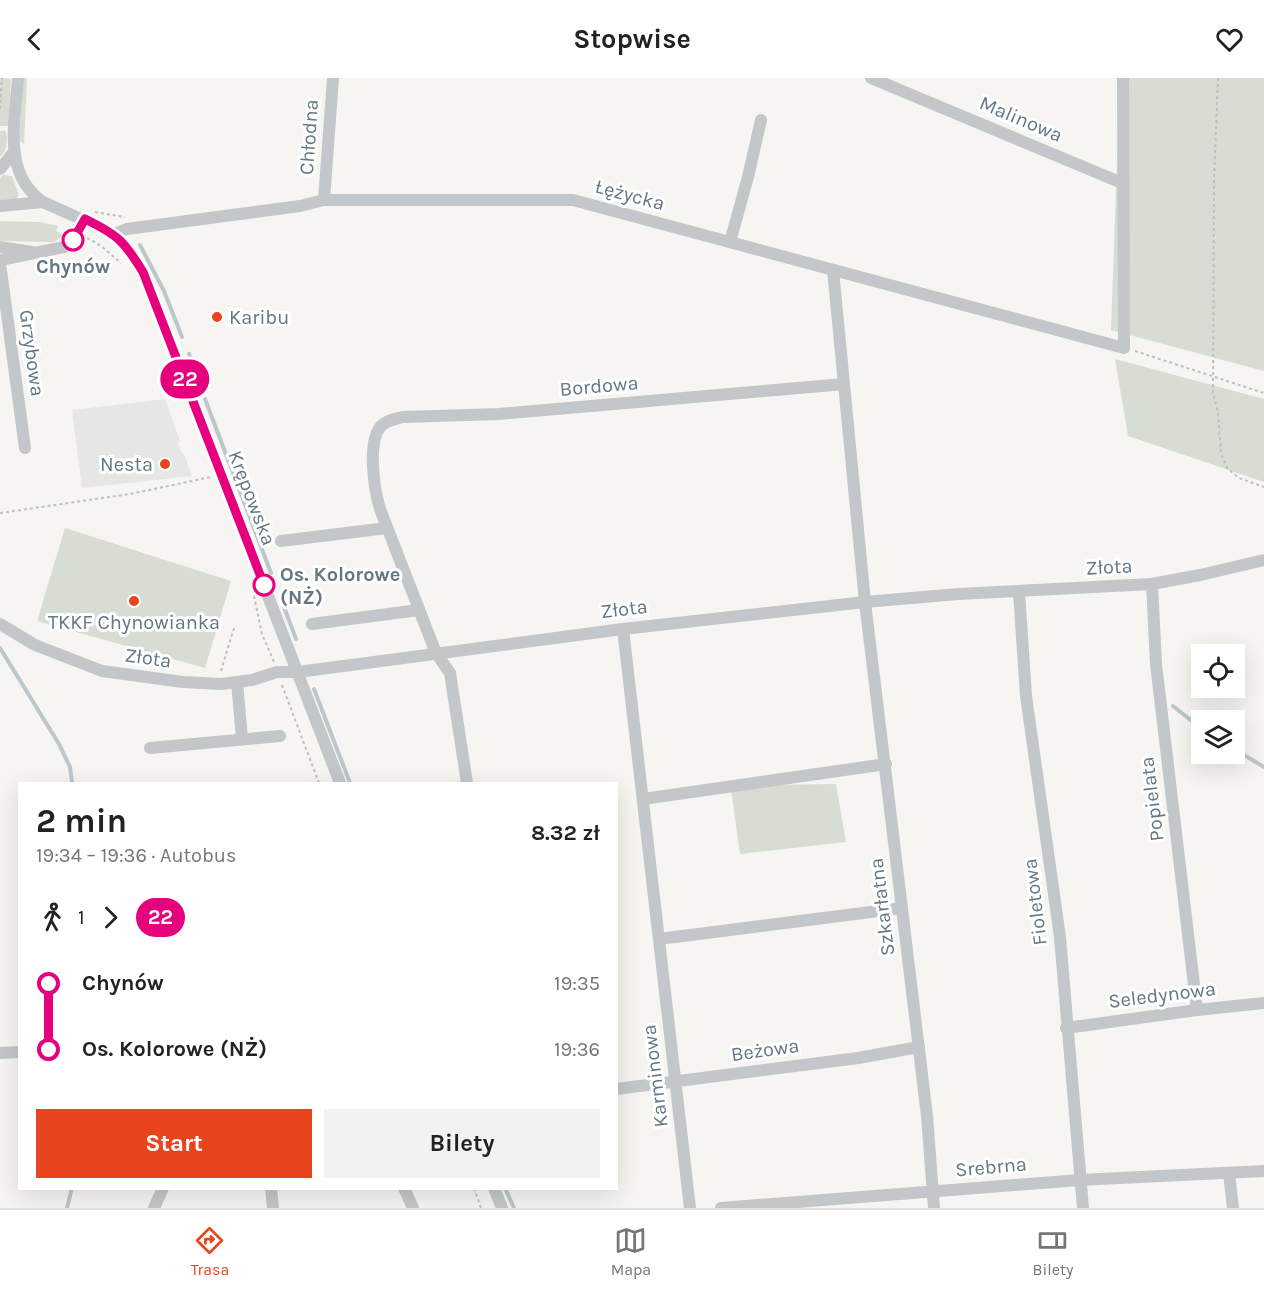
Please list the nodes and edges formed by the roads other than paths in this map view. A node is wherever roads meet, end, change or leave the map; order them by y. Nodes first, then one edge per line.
1 (18, 78) edge
2 (333, 78) edge
3 (871, 78) edge
4 (1123, 78) edge
5 (761, 120) dead end
6 (13, 153) junction
7 (0, 169) edge
8 (1122, 183) junction
9 (324, 200) junction
10 (43, 202) junction
11 (0, 206) edge
12 (85, 219) junction
13 (114, 234) junction
14 (730, 242) junction
15 (0, 247) edge
16 (39, 253) junction
17 (0, 261) edge
18 (833, 270) junction
19 (844, 384) junction
20 (25, 448) dead end
21 (387, 528) junction
22 (281, 541) dead end
23 (1264, 560) edge
24 (1152, 584) junction
25 (1019, 592) junction
26 (865, 602) junction
27 (419, 610) junction
28 (0, 624) edge
29 (312, 624) dead end
30 (623, 629) junction
31 (436, 653) junction
32 (298, 672) junction
33 (237, 682) junction
34 (280, 736) dead end
35 (243, 739) junction
36 (150, 748) dead end
37 (886, 764) junction
38 (340, 782) edge
39 (467, 782) edge
40 (643, 799) junction
41 (902, 908) junction
42 (659, 939) junction
43 (1264, 1003) edge
44 (1197, 1010) junction
45 (1066, 1028) junction
46 (919, 1047) junction
47 (18, 1052) edge
48 (0, 1053) edge
49 (676, 1082) junction
50 (618, 1089) edge
51 (1264, 1170) edge
52 (1229, 1173) junction
53 (1079, 1180) junction
54 (162, 1190) edge
55 (271, 1190) edge
56 (405, 1190) edge
57 (495, 1190) edge
58 (932, 1191) junction
59 (754, 1207) edge
60 (154, 1208) edge
61 (273, 1208) edge
62 (412, 1208) edge
63 (502, 1208) edge
64 (690, 1208) edge
65 (722, 1208) edge
66 (934, 1208) edge
67 (1083, 1208) edge
68 (1233, 1208) edge

1 - 6 street
2 - 9 street, Chłodna
3 - 8 street, Malinowa
4 - 8 street
5 - 14 street
6 - 7 street
6 - 10 street
8 - 18 street, Łężycka
9 - 13 street, Łężycka
9 - 14 street, Łężycka
10 - 11 street
10 - 12 street
12 - 13 street
12 - 16 street, Grzybowa
13 - 32 street, Krępowska
14 - 18 street, Łężycka
15 - 16 street
16 - 17 street, Grzybowa
17 - 20 street, Grzybowa
18 - 19 street
19 - 21 street, Bordowa
19 - 26 street
21 - 22 street
21 - 27 street, Bordowa
23 - 24 street, Złota
24 - 25 street, Złota
24 - 44 street, Popielata
25 - 26 street, Złota
25 - 45 street, Fioletowa
26 - 30 street, Złota
26 - 37 street, Szkarłatna
27 - 29 street
27 - 31 street, Bordowa
28 - 33 street, Złota
30 - 31 street, Złota
30 - 40 street, Karminowa
31 - 32 street, Złota
31 - 39 street
32 - 33 street, Złota
32 - 38 street, Krępowska
33 - 35 street
34 - 35 street
35 - 36 street
37 - 40 street
37 - 41 street, Szkarłatna
40 - 42 street, Karminowa
41 - 42 street
41 - 46 street, Szkarłatna
42 - 49 street, Karminowa
43 - 44 street, Seledynowa
44 - 45 street, Seledynowa
45 - 53 street, Fioletowa
46 - 49 street, Beżowa
46 - 58 street, Szkarłatna
47 - 48 street
49 - 50 street, Beżowa
49 - 64 street, Karminowa
51 - 52 street, Srebrna
52 - 53 street, Srebrna
52 - 68 street
53 - 58 street, Srebrna
53 - 67 street, Fioletowa
54 - 60 street
55 - 61 street
56 - 62 street
57 - 63 street
58 - 59 street, Srebrna
58 - 66 street, Szkarłatna
59 - 65 street, Srebrna

